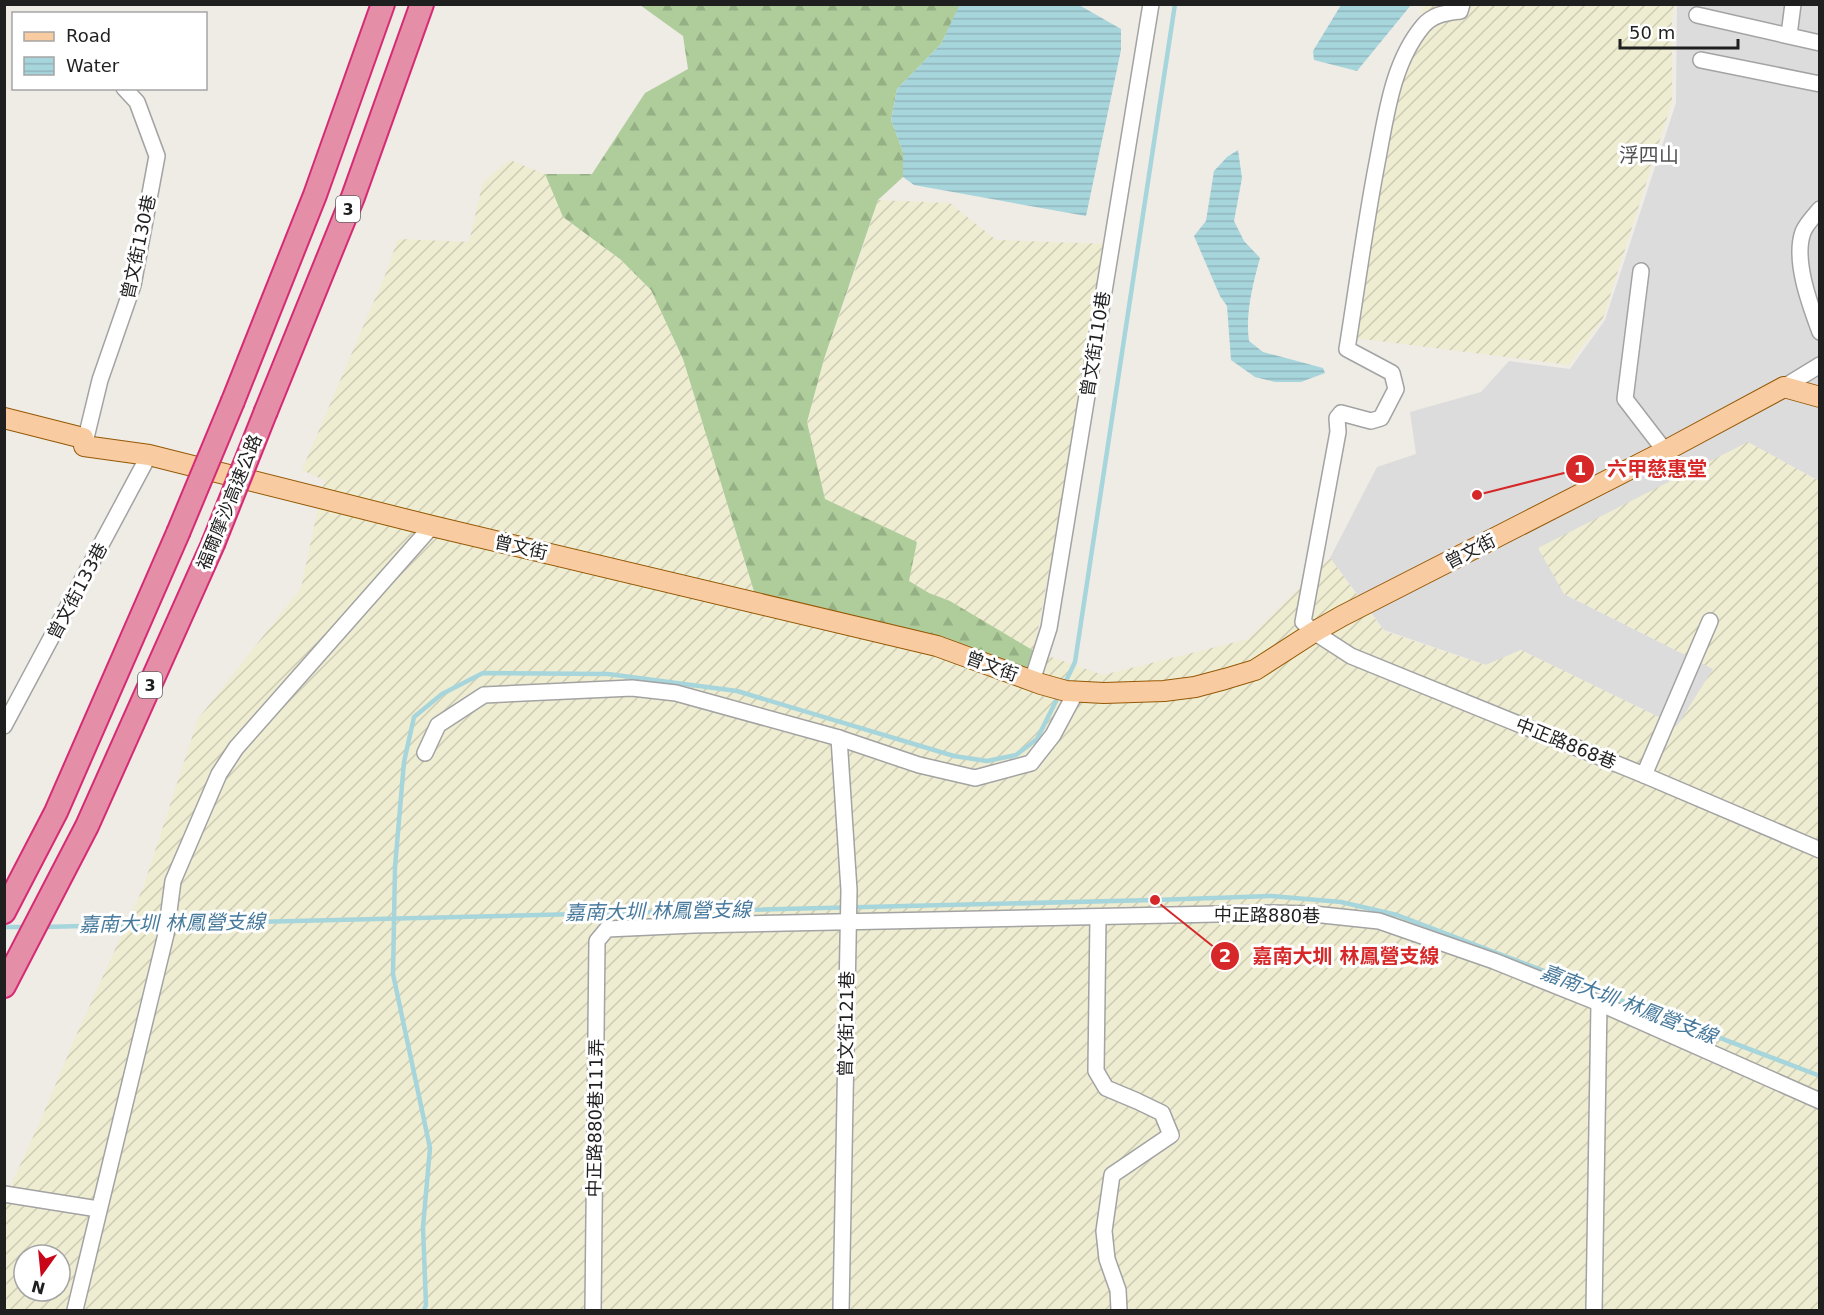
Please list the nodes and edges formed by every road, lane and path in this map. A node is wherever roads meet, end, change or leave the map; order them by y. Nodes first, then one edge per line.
1 (383, 4) edge
2 (422, 4) edge
3 (1151, 4) edge
4 (1462, 4) edge
5 (1793, 4) edge
6 (1697, 15) dead end
7 (1789, 35) junction
8 (1820, 43) edge
9 (1701, 60) dead end
10 (1820, 84) edge
11 (126, 90) edge
12 (1820, 209) edge
13 (1641, 271) dead end
14 (1820, 332) edge
15 (1820, 365) edge
16 (1784, 387) junction
17 (1820, 398) edge
18 (4, 418) edge
19 (84, 446) junction
20 (1665, 451) junction
21 (149, 455) junction
22 (432, 526) junction
23 (1710, 621) dead end
24 (1314, 632) junction
25 (1037, 683) junction
26 (1077, 690) junction
27 (4, 726) edge
28 (839, 738) junction
29 (425, 753) dead end
30 (1644, 775) junction
31 (1820, 850) edge
32 (4, 912) edge
33 (1098, 917) junction
34 (849, 918) junction
35 (607, 929) joint
36 (4, 986) edge
37 (1599, 1003) junction
38 (1820, 1101) edge
39 (4, 1194) edge
40 (98, 1209) junction
41 (75, 1311) edge
42 (592, 1311) edge
43 (841, 1311) edge
44 (1119, 1311) edge
45 (1594, 1311) edge

1 - 32 highway, 福爾摩沙高速公路 / 3, bridge
2 - 36 highway, 福爾摩沙高速公路 / 3, bridge
3 - 25 street, 曾文街110巷
4 - 24 street
5 - 7 street
6 - 7 street
7 - 8 street
9 - 10 street
11 - 19 street, 曾文街130巷
12 - 14 street
13 - 20 street
15 - 16 street
16 - 17 main road
16 - 20 main road, 曾文街
18 - 19 main road, 曾文街
19 - 21 main road, 曾文街
20 - 24 main road, 曾文街
21 - 22 main road, 曾文街
21 - 27 street, 曾文街133巷
22 - 25 main road, 曾文街
22 - 40 street
23 - 30 street
24 - 26 main road, 曾文街
24 - 30 street, 中正路868巷
25 - 26 main road, 曾文街
26 - 28 street
28 - 29 street
28 - 34 street, 曾文街121巷
30 - 31 street, 中正路868巷
33 - 34 street, 中正路880巷
33 - 37 street, 中正路880巷
33 - 44 street
34 - 35 street, 中正路880巷
34 - 43 street, 曾文街121巷
35 - 42 street, 中正路880巷111弄
37 - 38 street, 中正路880巷
37 - 45 street
39 - 40 street
40 - 41 street

